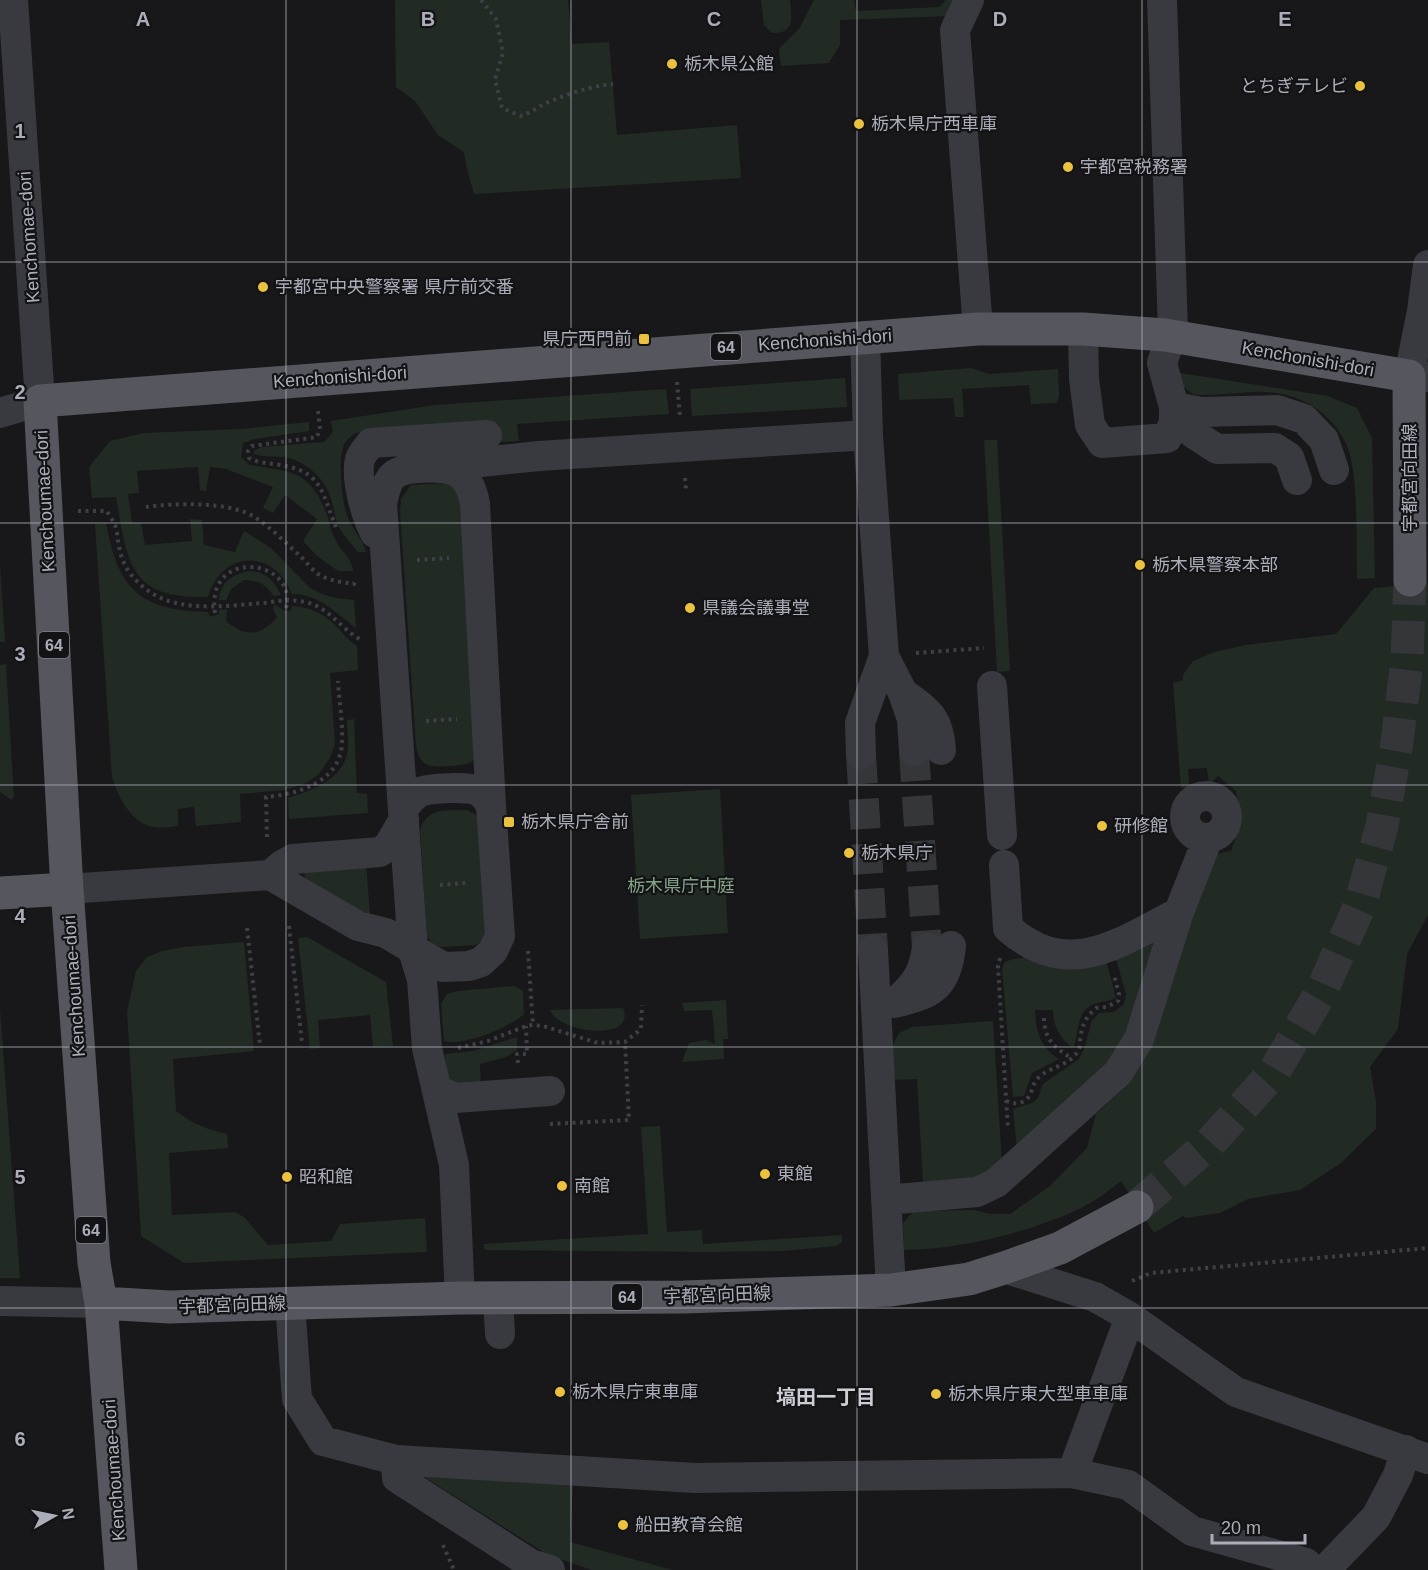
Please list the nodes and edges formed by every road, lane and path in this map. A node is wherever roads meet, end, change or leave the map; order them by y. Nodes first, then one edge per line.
1 (14, 0) edge
2 (481, 0) edge
3 (969, 0) edge
4 (1162, 0) edge
5 (613, 84) dead end
6 (1428, 265) edge
7 (1083, 328) junction
8 (978, 329) junction
9 (865, 336) junction
10 (1171, 336) junction
11 (1419, 376) edge
12 (40, 401) junction
13 (1174, 407) junction
14 (318, 410) dead end
15 (0, 413) edge
16 (488, 435) dead end
17 (868, 435) junction
18 (525, 457) junction
19 (443, 466) junction
20 (1334, 470) dead end
21 (1297, 480) dead end
22 (1419, 503) edge
23 (475, 504) junction
24 (146, 507) dead end
25 (78, 511) dead end
26 (343, 541) dead end
27 (386, 555) junction
28 (477, 556) junction
29 (1410, 580) tunnel mouth
30 (354, 584) dead end
31 (288, 601) junction
32 (214, 606) junction
33 (286, 608) dead end
34 (215, 613) dead end
35 (365, 641) dead end
36 (984, 648) dead end
37 (884, 656) junction
38 (338, 681) dead end
39 (992, 686) dead end
40 (487, 717) junction
41 (396, 723) junction
42 (928, 751) tunnel mouth
43 (861, 754) tunnel mouth
44 (491, 806) junction
45 (404, 814) junction
46 (267, 837) dead end
47 (1208, 838) dead end
48 (270, 875) junction
49 (67, 889) junction
50 (0, 893) edge
51 (1179, 912) junction
52 (289, 926) dead end
53 (247, 928) dead end
54 (1008, 928) junction
55 (939, 947) tunnel mouth
56 (1105, 949) junction
57 (413, 950) junction
58 (873, 950) tunnel mouth
59 (885, 1004) junction
60 (642, 1005) dead end
61 (1044, 1018) dead end
62 (526, 1026) junction
63 (302, 1042) dead end
64 (625, 1042) junction
65 (260, 1045) dead end
66 (427, 1048) junction
67 (1071, 1058) junction
68 (518, 1071) dead end
69 (438, 1090) junction
70 (550, 1091) dead end
71 (1006, 1101) junction
72 (548, 1124) dead end
73 (1011, 1169) junction
74 (886, 1200) junction
75 (1137, 1207) tunnel mouth
76 (1428, 1248) edge
77 (1004, 1268) junction
78 (1151, 1273) dead end
79 (891, 1290) junction
80 (460, 1298) junction
81 (498, 1298) junction
82 (0, 1301) edge
83 (101, 1303) junction
84 (290, 1303) junction
85 (1130, 1317) junction
86 (500, 1334) dead end
87 (1417, 1455) edge
88 (396, 1460) junction
89 (1072, 1473) junction
90 (445, 1551) dead end
91 (121, 1570) edge
92 (454, 1570) edge
93 (550, 1570) edge
94 (1312, 1570) edge
95 (1324, 1570) edge

1 - 12 street, Kenchomae-dori
2 - 5 path
3 - 8 street
4 - 10 street
6 - 11 street
7 - 8 main road, Kenchonishi-dori / 64
7 - 10 main road, Kenchonishi-dori / 64
7 - 13 street
8 - 9 main road, Kenchonishi-dori / 64
9 - 12 main road, Kenchonishi-dori / 64
9 - 17 street
10 - 11 main road, Kenchonishi-dori / 64
10 - 13 street
11 - 22 main road, 宇都宮向田線
12 - 15 street
12 - 49 main road, Kenchoumae-dori / 64
13 - 20 street
13 - 21 street
14 - 26 path
16 - 27 street
17 - 18 street
17 - 37 street
18 - 19 street
18 - 23 street
19 - 23 street
19 - 27 street
22 - 29 main road, 宇都宮向田線
23 - 28 street
24 - 30 path
25 - 32 path
27 - 28 path
27 - 41 street
28 - 40 street
31 - 32 path
31 - 32 path
31 - 33 path
31 - 35 path
32 - 34 path
36 - 37 path
37 - 42 street
37 - 43 street
38 - 46 path
39 - 54 street
40 - 41 path
40 - 44 street
41 - 45 street
44 - 45 street
44 - 57 street
45 - 48 street
45 - 57 street
47 - 51 street
48 - 49 street
48 - 57 street
49 - 50 main road
49 - 83 main road, Kenchoumae-dori / 64
51 - 56 street
51 - 73 street
52 - 63 path
53 - 65 path
54 - 56 street
54 - 71 path
55 - 59 street
56 - 67 path
57 - 66 street
58 - 59 street
59 - 74 street
60 - 64 path
61 - 67 path
62 - 64 path
62 - 66 path
62 - 68 path
64 - 72 path
66 - 69 street
67 - 71 path
69 - 70 street
69 - 80 street
71 - 73 path
73 - 74 street
74 - 79 street
75 - 77 main road, 宇都宮向田線 / 64
76 - 78 path
77 - 79 main road, 宇都宮向田線 / 64
77 - 85 street
79 - 81 main road, 宇都宮向田線 / 64
80 - 81 main road, 宇都宮向田線 / 64
80 - 84 main road, 宇都宮向田線 / 64
81 - 86 street
82 - 83 street
83 - 84 main road, 宇都宮向田線 / 64
83 - 91 main road, Kenchoumae-dori / 64
84 - 88 street
85 - 87 street
85 - 89 street
87 - 95 street
88 - 89 street
88 - 93 street
89 - 94 street
90 - 92 path

